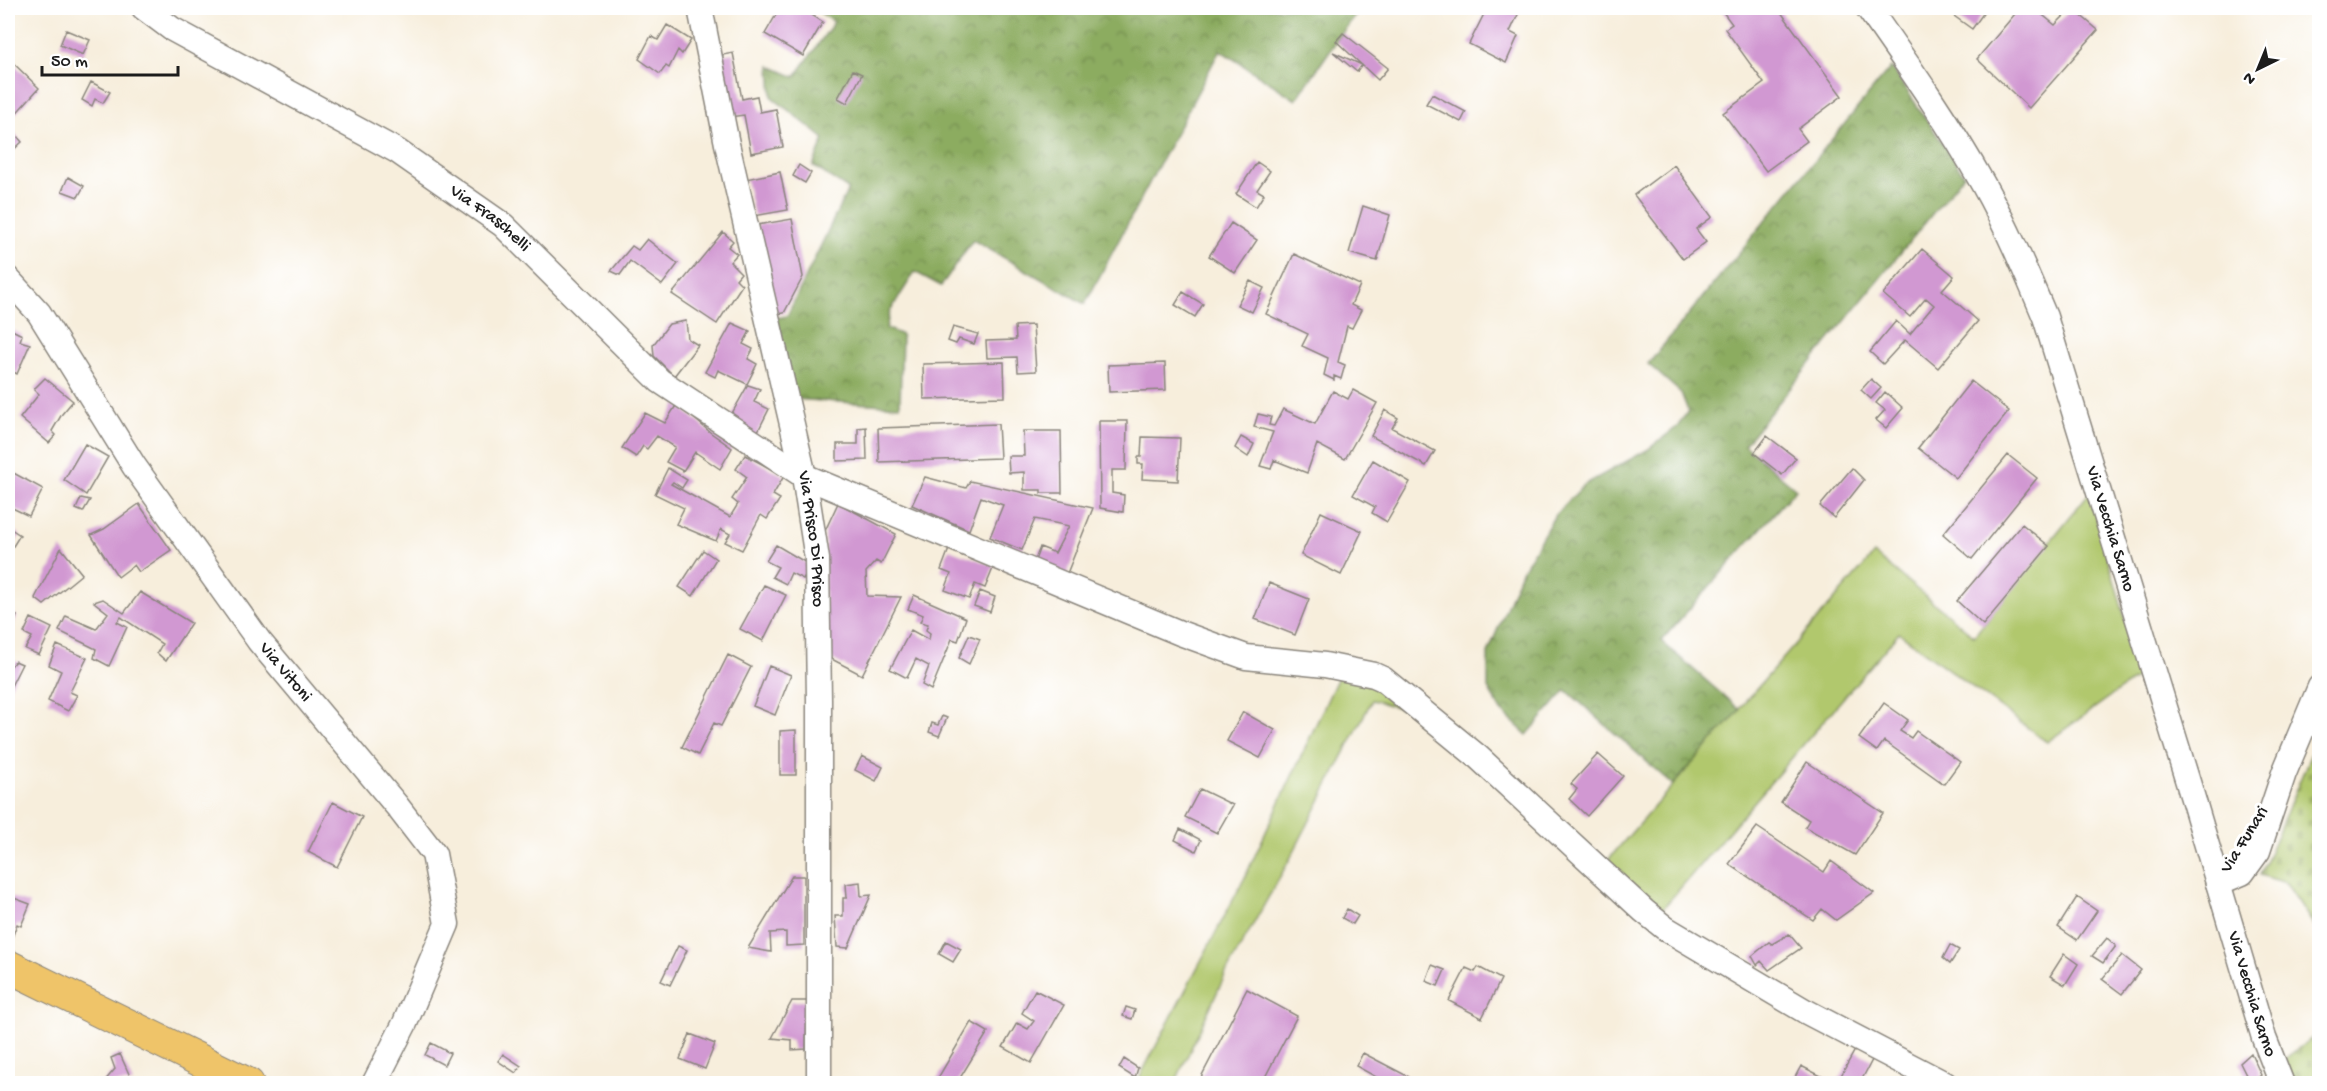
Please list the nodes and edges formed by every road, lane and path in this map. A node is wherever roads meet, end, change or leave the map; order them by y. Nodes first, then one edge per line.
1 (144, 8) edge
2 (700, 8) edge
3 (1868, 8) edge
4 (8, 279) edge
5 (804, 476) junction
6 (2319, 687) edge
7 (2218, 883) junction
8 (8, 966) edge
9 (248, 1083) edge
10 (374, 1083) edge
11 (819, 1083) edge
12 (1945, 1083) edge
13 (2282, 1083) edge

1 - 5 street, Via Fraschelli
2 - 5 street, Via Prisco Di Prisco
3 - 7 street, Via Vecchia Sarno
4 - 10 street, Via Vitoni
5 - 11 street, Via Prisco Di Prisco
5 - 12 street, Via Fraschelli
6 - 7 street, Via Funari
7 - 13 street, Via Vecchia Sarno
8 - 9 main road

